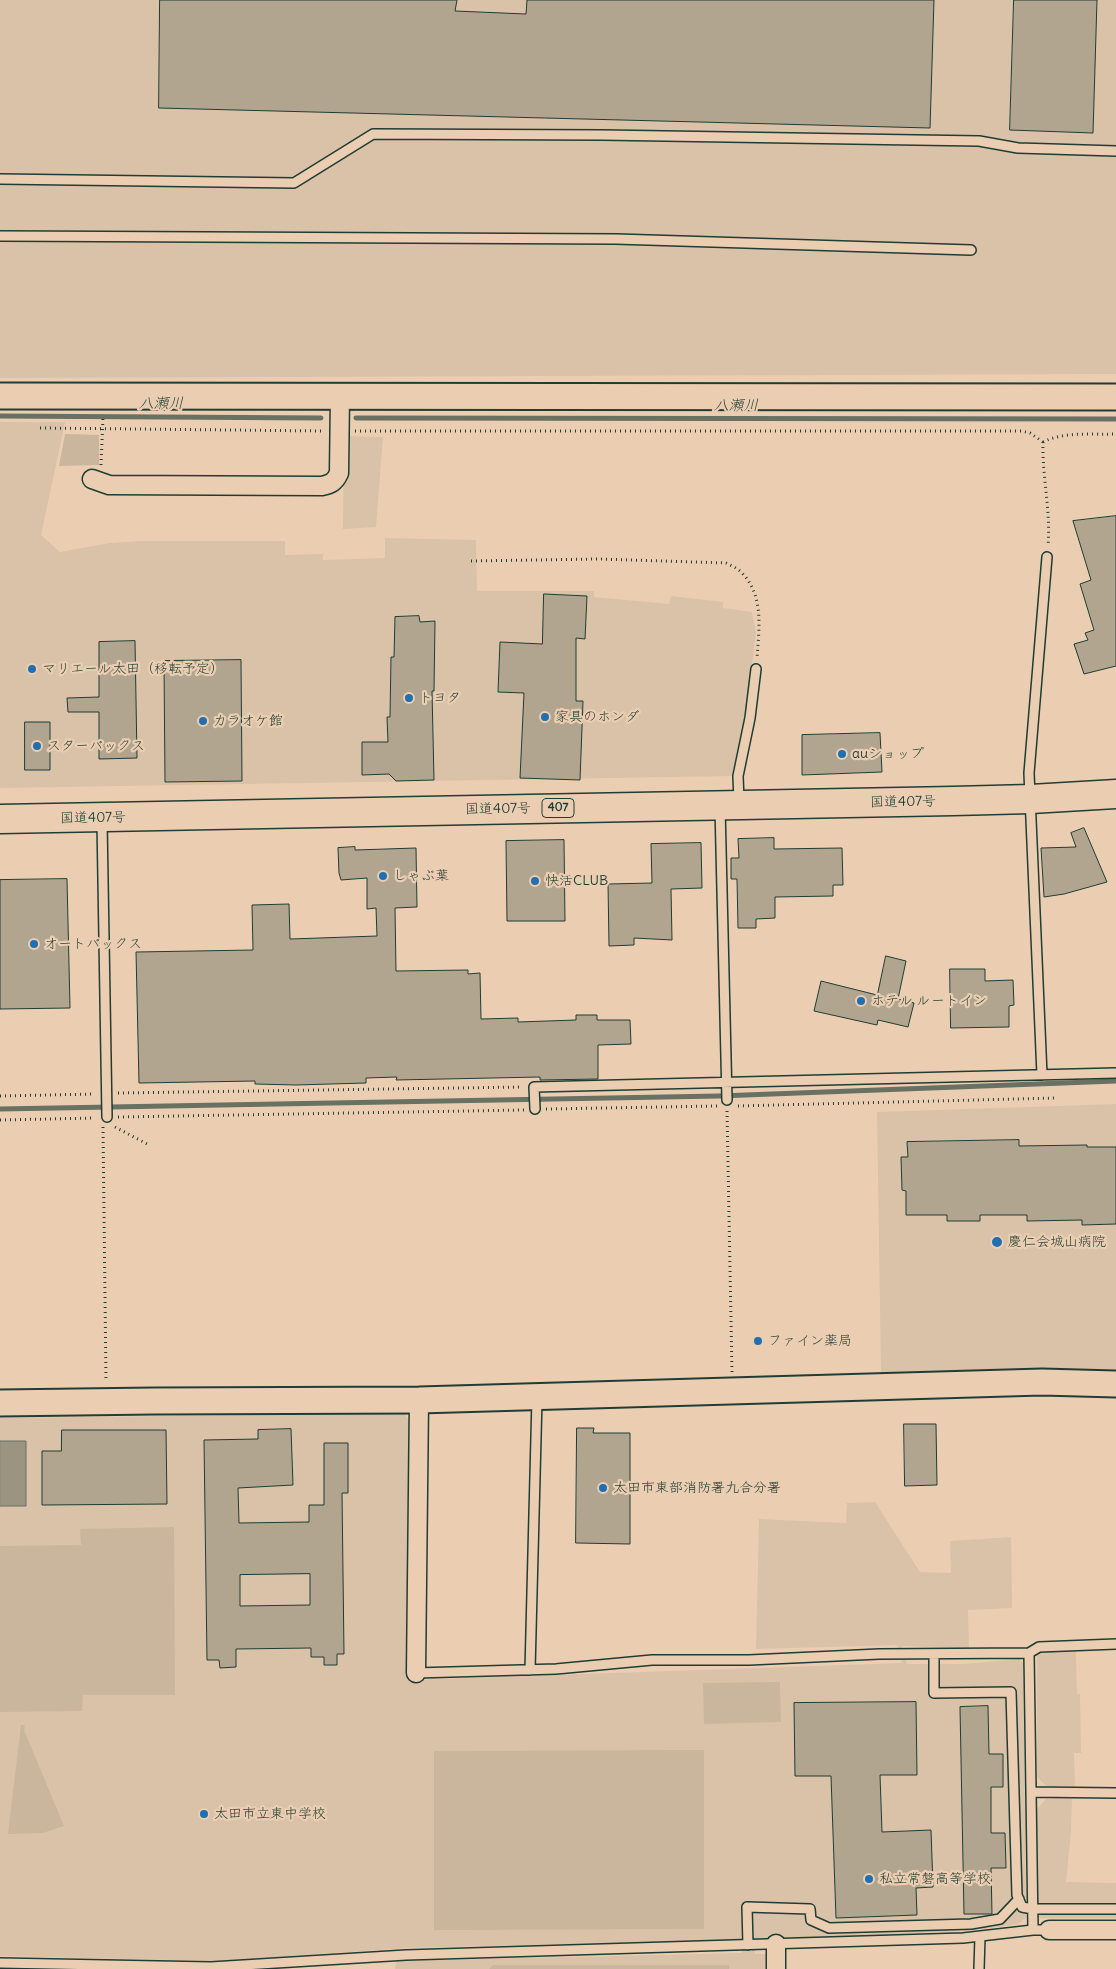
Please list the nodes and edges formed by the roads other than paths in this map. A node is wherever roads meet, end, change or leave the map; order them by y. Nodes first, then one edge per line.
1 (1116, 151) edge
2 (0, 179) edge
3 (0, 236) edge
4 (971, 250) dead end
5 (0, 396) edge
6 (340, 396) junction
7 (1116, 397) edge
8 (97, 473) road end
9 (1047, 557) road end
10 (756, 669) road end
11 (1116, 794) edge
12 (1031, 800) junction
13 (730, 805) junction
14 (102, 818) junction
15 (0, 819) edge
16 (1116, 1073) edge
17 (1042, 1074) junction
18 (727, 1085) junction
19 (727, 1100) road end
20 (535, 1107) dead end
21 (107, 1115) road end
22 (1116, 1384) edge
23 (537, 1397) junction
24 (419, 1400) junction
25 (0, 1403) edge
26 (1116, 1644) edge
27 (1029, 1653) junction
28 (934, 1654) junction
29 (530, 1670) junction
30 (416, 1673) joint
31 (1031, 1792) junction
32 (1116, 1793) edge
33 (1019, 1899) junction
34 (1033, 1909) junction
35 (1116, 1909) edge
36 (1041, 1930) junction
37 (1116, 1930) edge
38 (980, 1937) junction
39 (776, 1944) junction
40 (748, 1945) junction
41 (0, 1963) edge
42 (776, 1969) edge
43 (979, 1969) edge

1 - 2 lane
3 - 4 lane
5 - 6 street
6 - 7 street
6 - 8 street
9 - 12 lane
10 - 13 lane
11 - 12 highway, 国道407号 / 407
12 - 13 highway, 国道407号 / 407
12 - 17 lane
13 - 14 highway, 国道407号 / 407
13 - 18 lane
14 - 15 highway, 国道407号 / 407
14 - 21 lane
16 - 17 lane
17 - 18 lane
18 - 19 lane
18 - 20 lane
22 - 23 street
23 - 24 street
23 - 29 lane
24 - 25 street
24 - 30 street
26 - 27 lane
27 - 28 lane
27 - 31 lane
28 - 29 lane
28 - 33 lane
29 - 30 lane
31 - 32 lane
31 - 34 lane
33 - 34 lane
33 - 40 lane
34 - 35 lane
34 - 36 lane
36 - 37 street
36 - 38 lane
38 - 39 lane
38 - 43 lane
39 - 40 lane
39 - 42 street
40 - 41 lane

